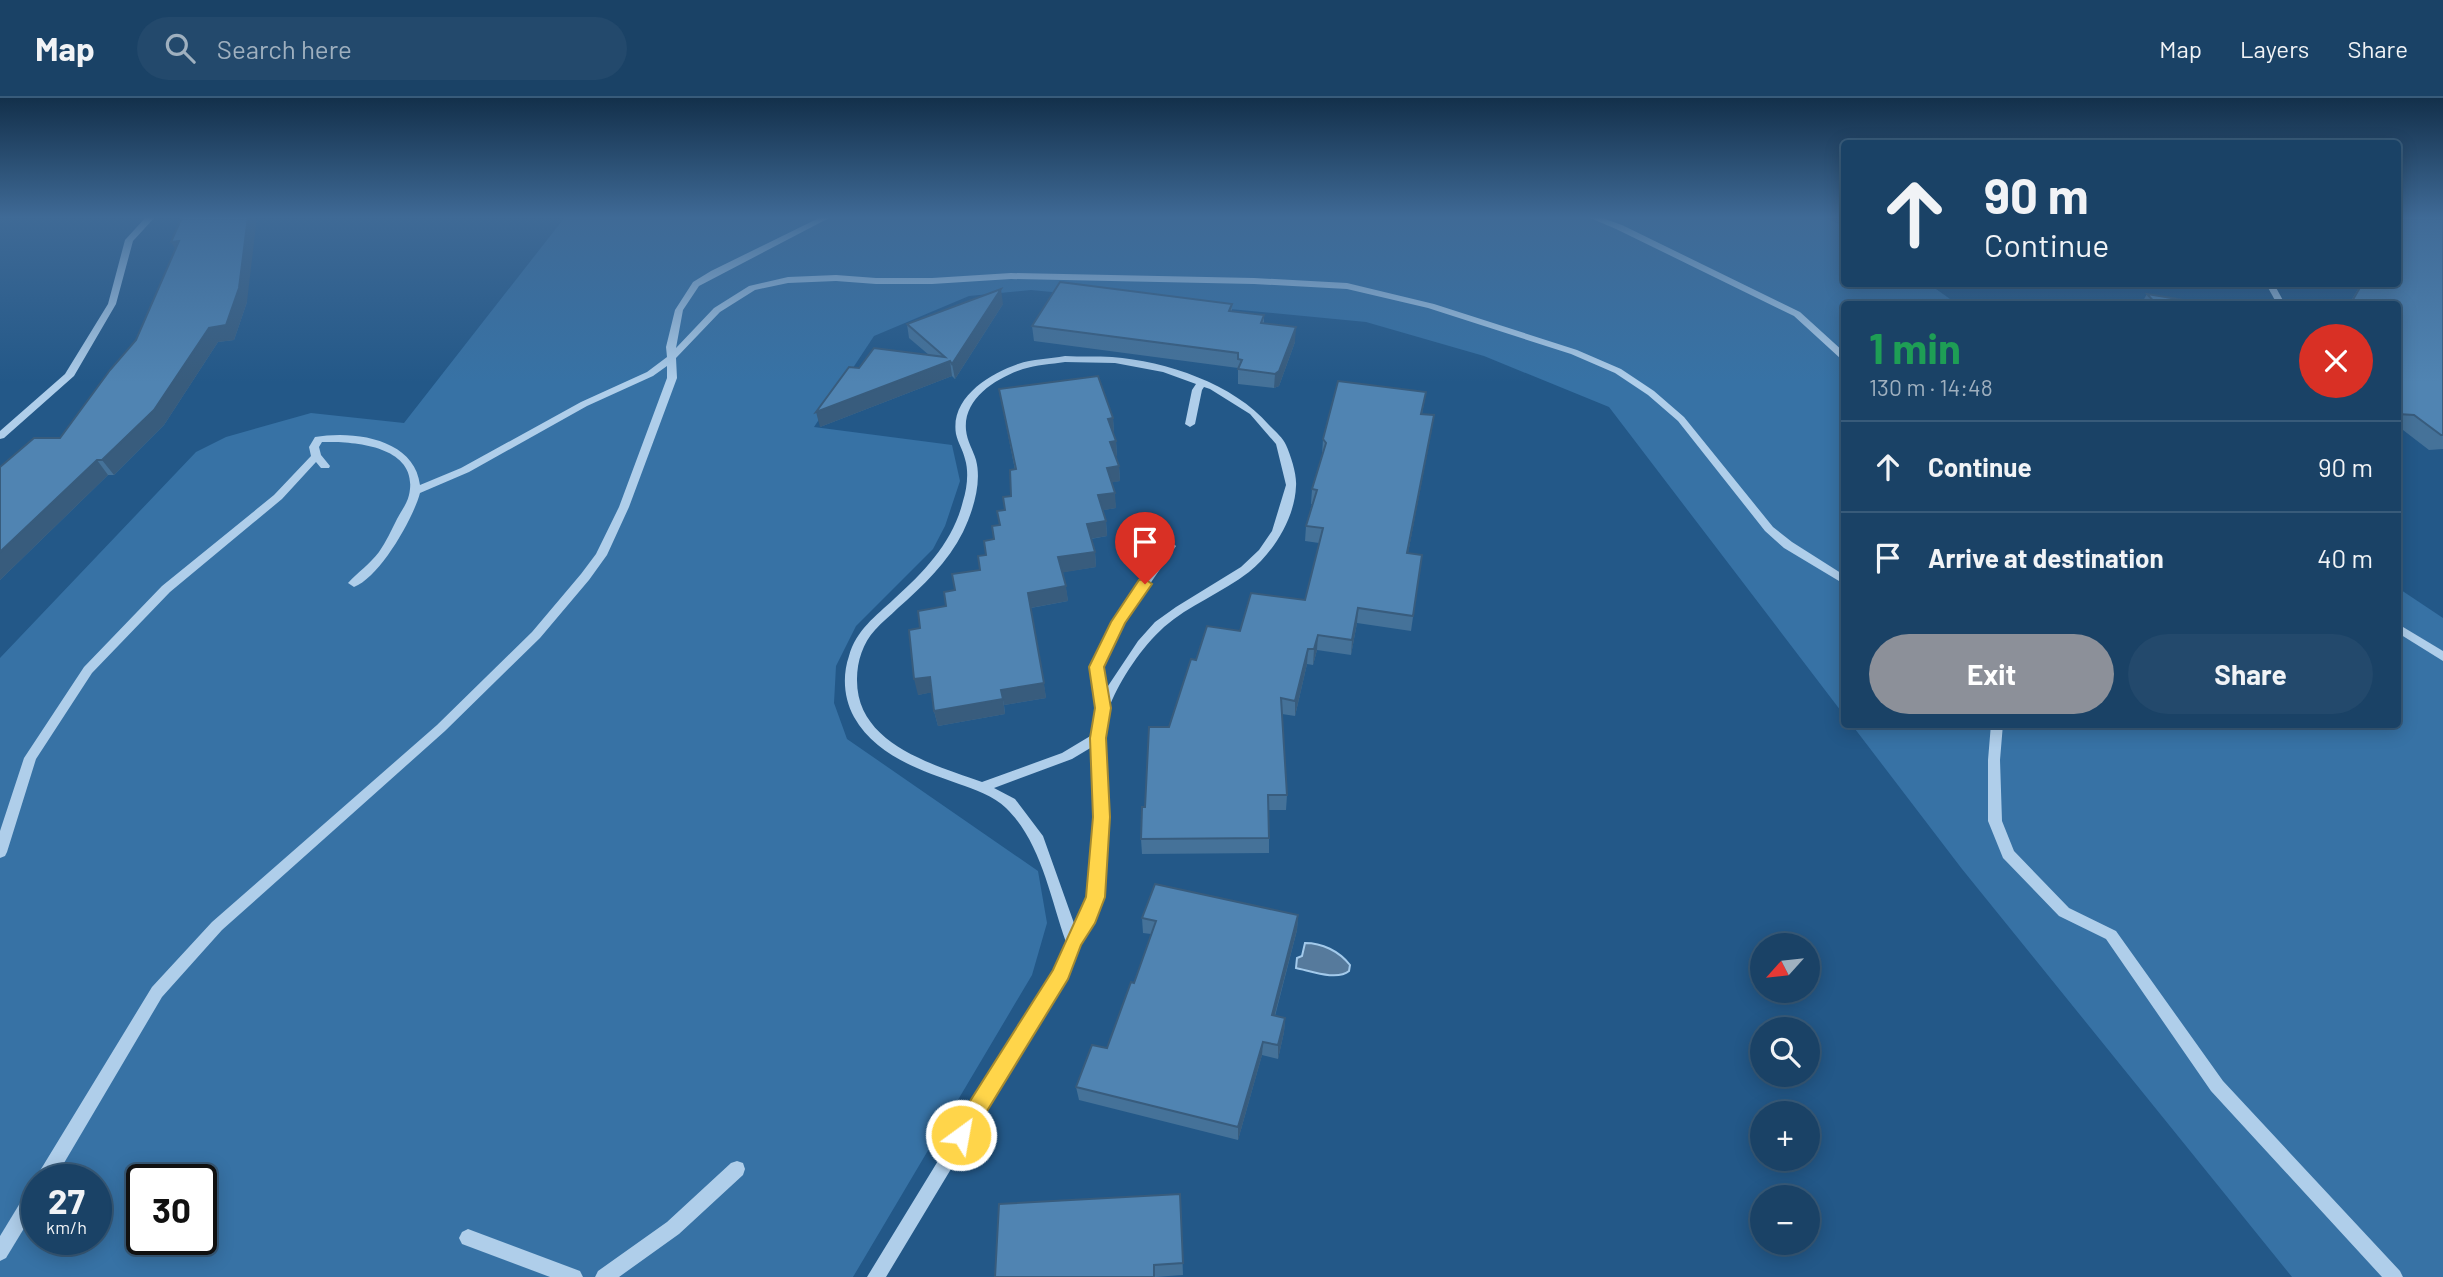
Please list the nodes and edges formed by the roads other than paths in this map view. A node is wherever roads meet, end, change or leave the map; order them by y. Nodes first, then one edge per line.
1 (120, 272) edge
2 (717, 272) edge
3 (1712, 272) edge
4 (1841, 354) edge
5 (671, 358) junction
6 (1202, 382) junction
7 (1190, 424) dead end
8 (0, 436) edge
9 (316, 456) junction
10 (325, 466) dead end
11 (415, 491) junction
12 (1171, 546) dead end
13 (1841, 578) edge
14 (354, 583) dead end
15 (2401, 630) edge
16 (2443, 657) edge
17 (1103, 708) junction
18 (1997, 728) edge
19 (1098, 738) junction
20 (982, 787) junction
21 (0, 852) edge
22 (1073, 941) junction
23 (54, 1164) edge
24 (737, 1170) dead end
25 (21, 1217) edge
26 (468, 1238) dead end
27 (0, 1252) edge
28 (574, 1277) edge
29 (604, 1277) edge
30 (876, 1277) edge
31 (2394, 1277) edge

1 - 8 street
2 - 5 street
3 - 4 street
5 - 11 lane
5 - 13 lane
5 - 23 street
6 - 7 street
6 - 17 street
6 - 20 street
9 - 10 street
9 - 11 street
9 - 21 street
11 - 14 street
12 - 17 street
15 - 16 street
17 - 19 street
18 - 31 street
19 - 20 street
19 - 22 street
20 - 22 street
22 - 30 street
24 - 29 street
25 - 27 lane
26 - 28 street

